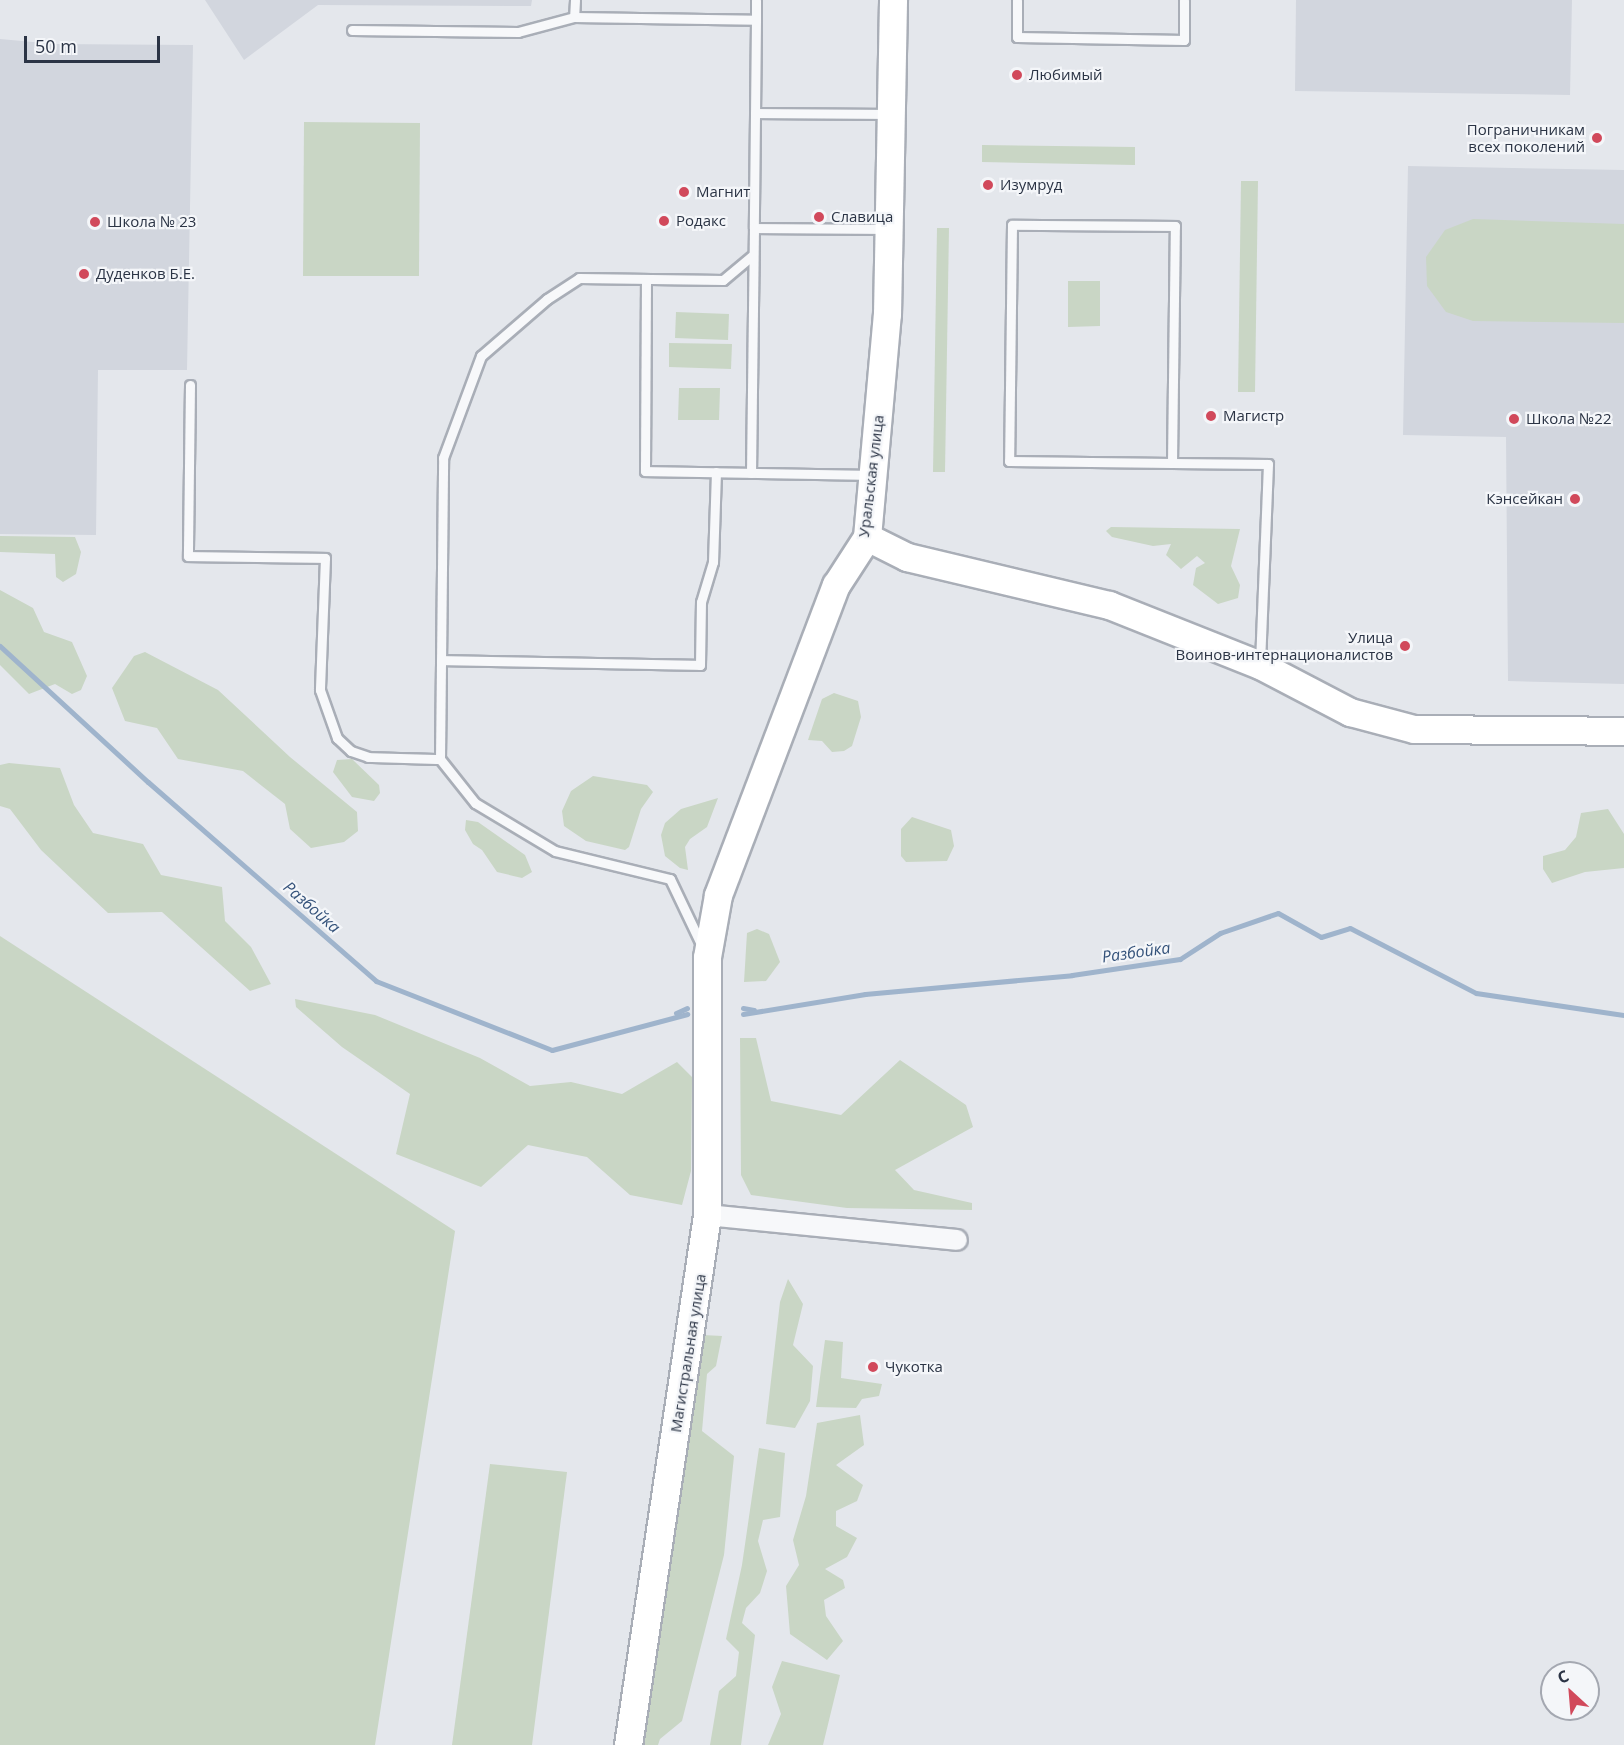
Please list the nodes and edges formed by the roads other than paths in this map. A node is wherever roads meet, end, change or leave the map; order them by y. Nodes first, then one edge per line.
1 (575, 0) edge
2 (756, 0) edge
3 (893, 0) edge
4 (1017, 0) edge
5 (1184, 0) edge
6 (574, 17) junction
7 (756, 20) junction
8 (352, 30) dead end
9 (755, 113) junction
10 (891, 114) junction
11 (754, 228) junction
12 (889, 229) junction
13 (752, 256) junction
14 (646, 279) junction
15 (190, 385) dead end
16 (1172, 463) junction
17 (716, 472) junction
18 (751, 473) junction
19 (873, 475) junction
20 (867, 537) junction
21 (441, 660) junction
22 (1260, 665) junction
23 (1624, 731) edge
24 (440, 759) junction
25 (707, 957) junction
26 (707, 1215) junction
27 (957, 1240) dead end
28 (628, 1745) edge

1 - 6 lane
2 - 7 lane
3 - 10 street, Уральская улица
4 - 5 lane
6 - 7 lane
6 - 8 lane
7 - 9 lane
9 - 10 lane
9 - 11 lane
10 - 12 street, Уральская улица
11 - 12 lane
11 - 13 lane
12 - 19 street, Уральская улица
13 - 14 lane
13 - 18 lane
14 - 17 lane
14 - 21 lane
15 - 24 lane
16 - 16 lane
16 - 22 lane
17 - 18 lane
17 - 21 lane
18 - 19 lane
19 - 20 street, Уральская улица
20 - 22 street
20 - 25 street, Уральская улица
21 - 24 lane
22 - 23 street
24 - 25 lane
25 - 26 street, Магистральная улица
26 - 27 street
26 - 28 street, Магистральная улица

